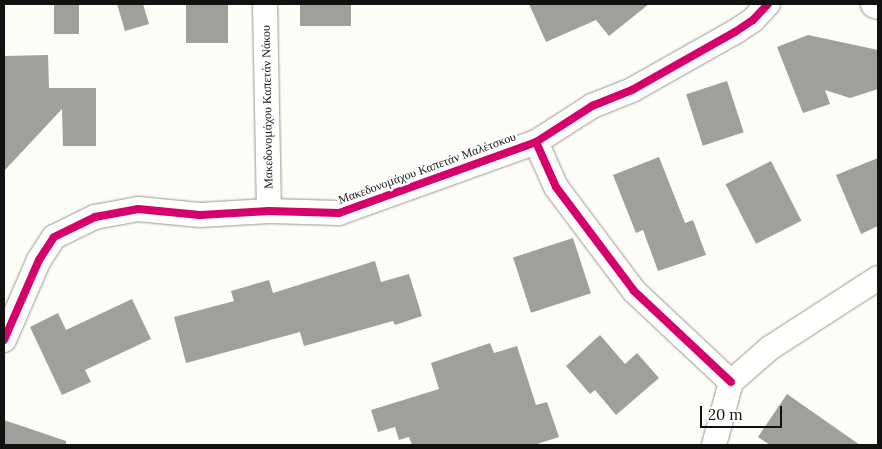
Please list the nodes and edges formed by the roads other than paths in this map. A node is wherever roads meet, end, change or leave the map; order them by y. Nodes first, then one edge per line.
1 (265, 4) edge
2 (768, 4) edge
3 (536, 142) junction
4 (269, 211) junction
5 (878, 278) edge
6 (4, 340) edge
7 (730, 382) junction
8 (714, 445) edge

1 - 4 street, Μακεδονομάχου Καπετάν Νάκου
2 - 3 street, Μακεδονομάχου Καπετάν Μαλέτσκου
3 - 4 street, Μακεδονομάχου Καπετάν Μαλέτσκου
3 - 7 street
4 - 6 street, Μακεδονομάχου Καπετάν Μαλέτσκου
5 - 7 street
7 - 8 street

